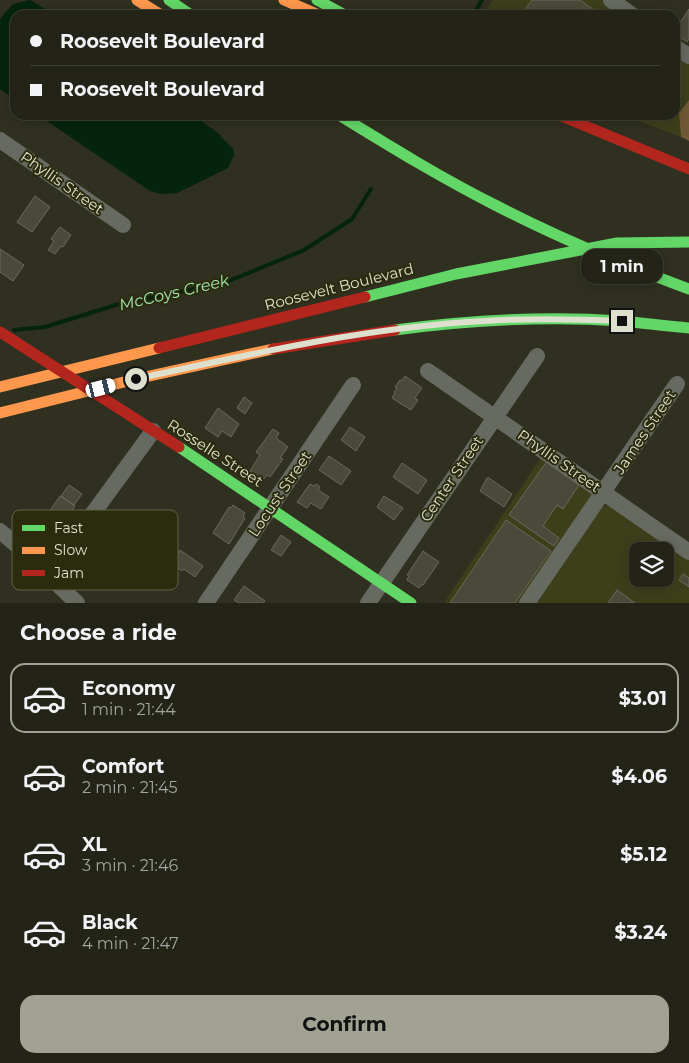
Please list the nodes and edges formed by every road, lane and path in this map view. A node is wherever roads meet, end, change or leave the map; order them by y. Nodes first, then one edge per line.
1 (137, 0) edge
2 (169, 0) edge
3 (284, 0) edge
4 (317, 0) edge
5 (154, 10) edge
6 (184, 10) edge
7 (307, 10) edge
8 (336, 10) edge
9 (347, 120) edge
10 (571, 120) edge
11 (0, 140) edge
12 (689, 169) edge
13 (123, 225) dead end
14 (689, 242) edge
15 (689, 288) edge
16 (689, 328) edge
17 (0, 332) edge
18 (537, 356) dead end
19 (428, 371) dead end
20 (677, 384) dead end
21 (353, 385) dead end
22 (2, 386) edge
23 (0, 413) edge
24 (495, 416) junction
25 (153, 431) junction
26 (603, 492) junction
27 (271, 508) junction
28 (95, 510) edge
29 (0, 531) edge
30 (12, 541) edge
31 (689, 552) edge
32 (382, 583) junction
33 (64, 590) edge
34 (77, 603) edge
35 (206, 603) edge
36 (368, 603) edge
37 (411, 603) edge
38 (527, 603) edge

1 - 5 main road
2 - 6 main road
3 - 7 main road
4 - 8 main road
9 - 15 main road
10 - 12 main road
11 - 13 street, Phyllis Street
14 - 22 main road, Roosevelt Boulevard
16 - 23 main road
17 - 25 main road, Rosselle Street
18 - 24 street, Center Street
19 - 24 street, Phyllis Street
20 - 26 street, James Street
21 - 27 street, Locust Street
24 - 26 street, Phyllis Street
24 - 32 street, Center Street
25 - 27 main road, Rosselle Street
25 - 28 street
26 - 31 street, Phyllis Street
26 - 38 street, James Street
27 - 32 main road, Rosselle Street
27 - 35 street, Locust Street
29 - 30 street
32 - 36 street, Center Street
32 - 37 main road, Rosselle Street
33 - 34 street

